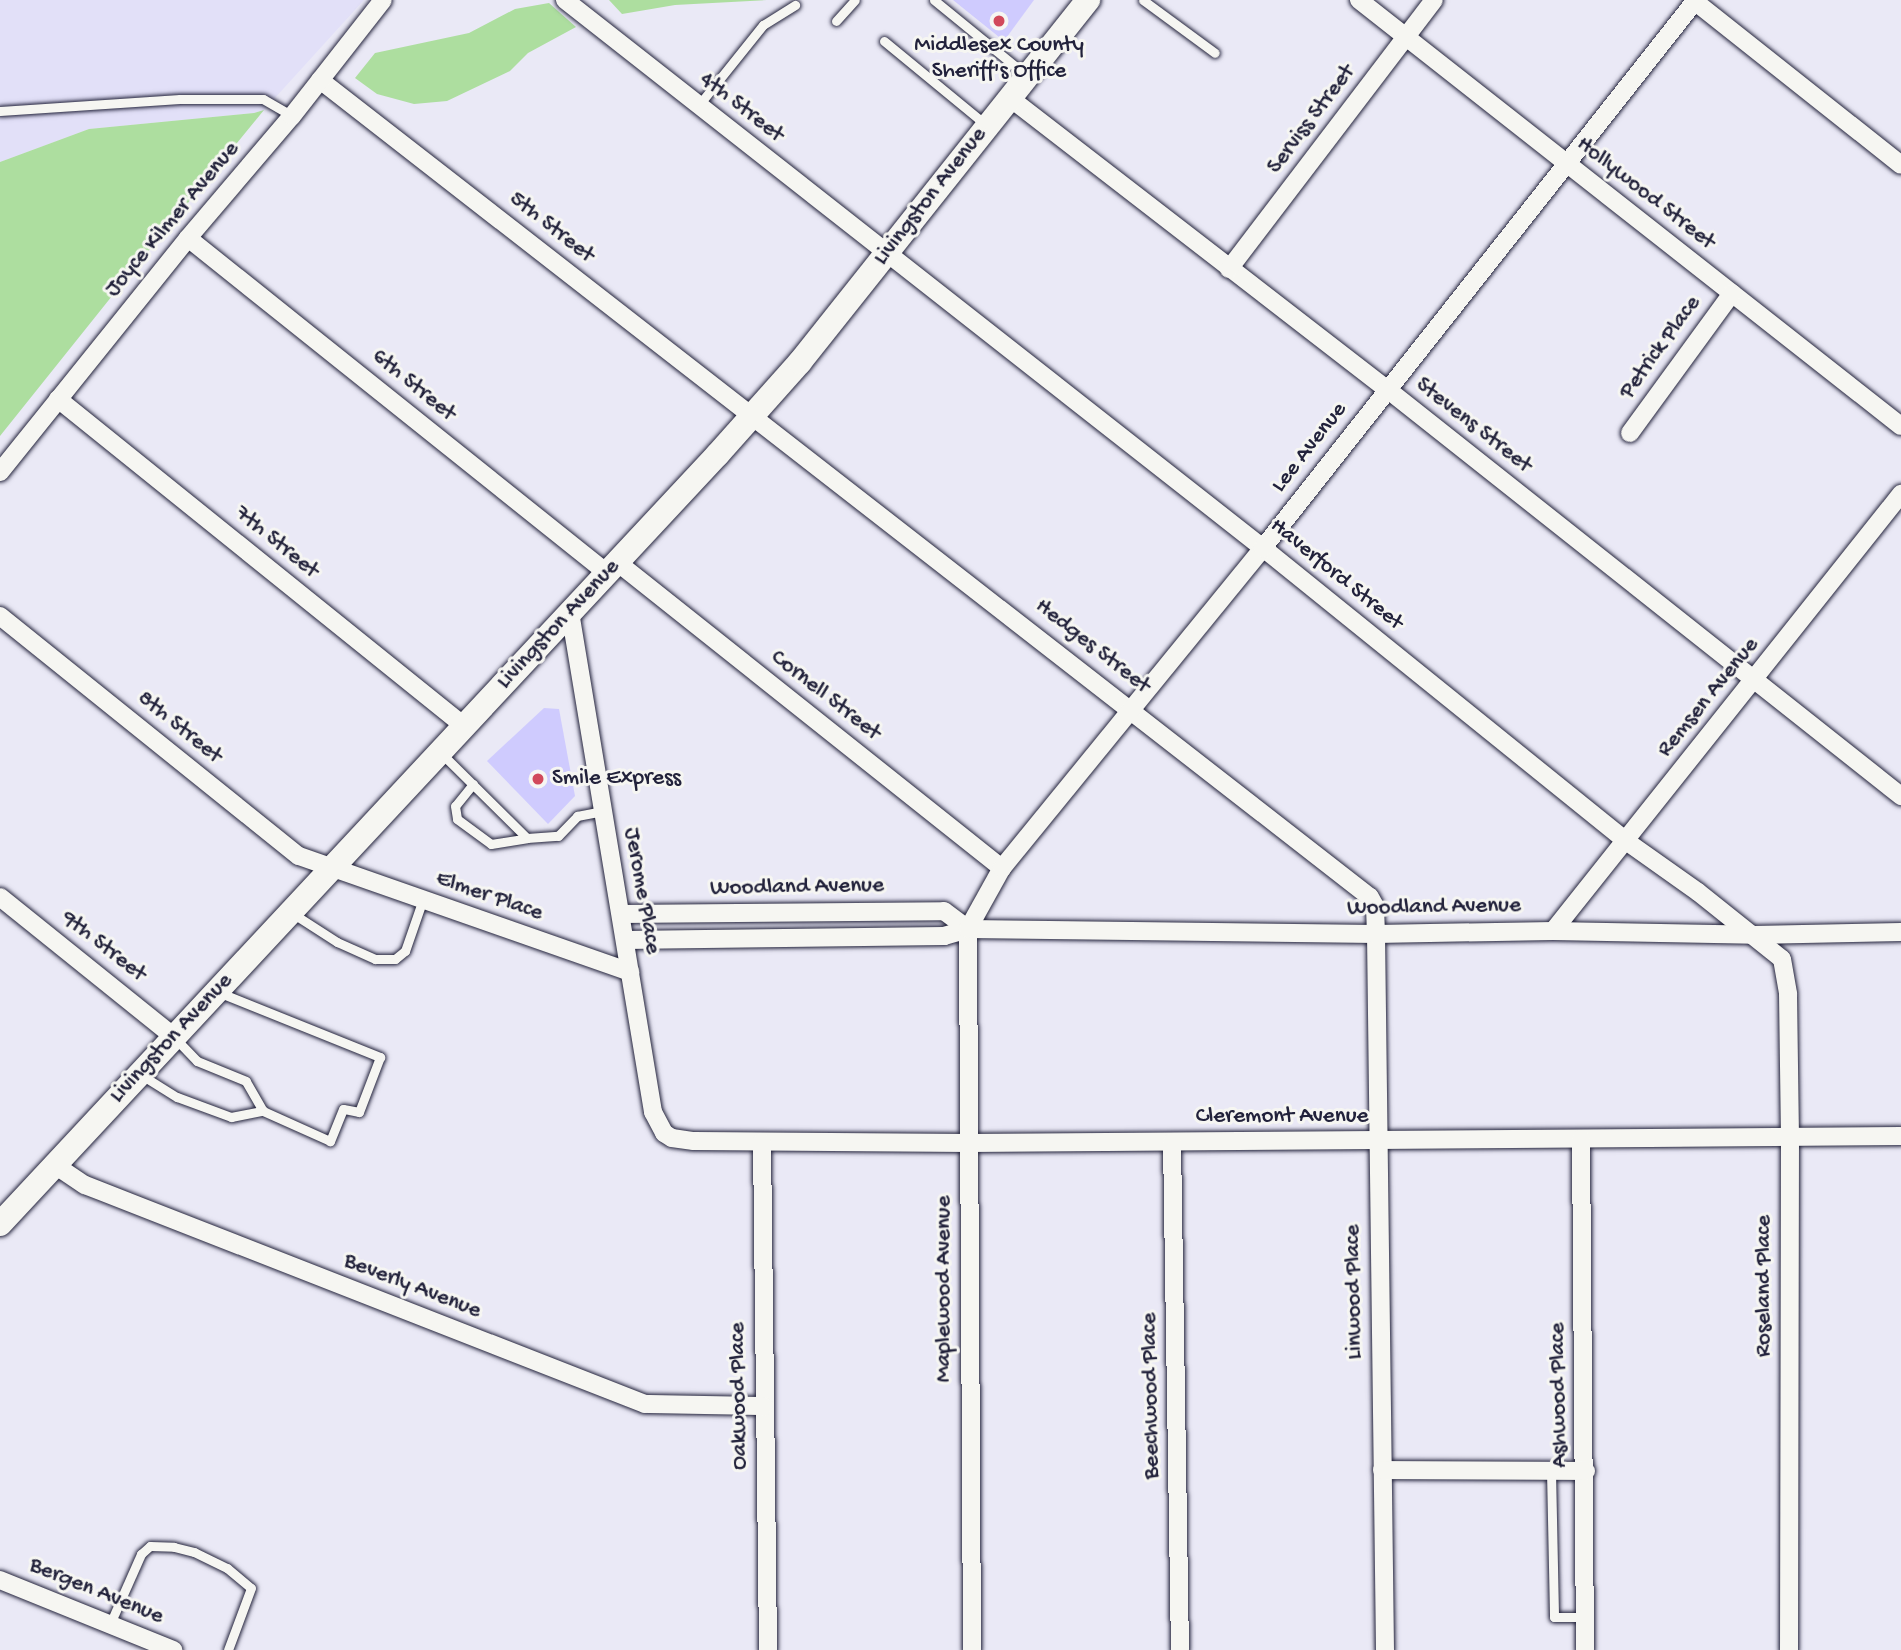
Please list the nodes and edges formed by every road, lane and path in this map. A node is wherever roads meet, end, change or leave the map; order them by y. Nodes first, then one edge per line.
1 (383, 0) edge
2 (565, 0) edge
3 (855, 0) edge
4 (934, 0) edge
5 (1088, 0) edge
6 (1143, 0) edge
7 (1359, 0) edge
8 (1434, 0) edge
9 (1695, 1) edge
10 (795, 5) dead end
11 (836, 21) dead end
12 (1406, 37) junction
13 (884, 41) dead end
14 (1215, 52) dead end
15 (1027, 76) junction
16 (320, 80) junction
17 (1010, 98) junction
18 (698, 106) junction
19 (0, 111) edge
20 (292, 116) junction
21 (988, 127) junction
22 (1567, 163) junction
23 (1901, 165) edge
24 (188, 238) junction
25 (887, 254) junction
26 (1229, 269) junction
27 (1732, 293) junction
28 (1387, 389) junction
29 (58, 400) junction
30 (752, 415) junction
31 (1901, 426) edge
32 (1630, 433) dead end
33 (0, 472) edge
34 (1901, 494) edge
35 (1263, 548) junction
36 (612, 567) junction
37 (570, 612) junction
38 (0, 616) edge
39 (1755, 680) junction
40 (1133, 710) junction
41 (464, 726) junction
42 (440, 752) junction
43 (473, 784) junction
44 (1901, 796) edge
45 (603, 811) junction
46 (527, 838) junction
47 (1626, 841) junction
48 (332, 867) junction
49 (1002, 869) junction
50 (0, 897) edge
51 (423, 899) junction
52 (291, 912) junction
53 (621, 915) junction
54 (968, 929) junction
55 (1553, 931) junction
56 (1901, 932) edge
57 (1376, 934) junction
58 (1754, 935) junction
59 (625, 940) junction
60 (630, 972) junction
61 (217, 991) junction
62 (174, 1037) junction
63 (140, 1074) junction
64 (263, 1111) junction
65 (664, 1133) joint
66 (1901, 1136) edge
67 (1790, 1137) junction
68 (1581, 1139) junction
69 (762, 1142) junction
70 (1172, 1142) junction
71 (1377, 1142) junction
72 (969, 1143) junction
73 (55, 1165) junction
74 (0, 1224) edge
75 (764, 1406) junction
76 (1382, 1470) junction
77 (1551, 1471) junction
78 (1586, 1471) junction
79 (0, 1580) edge
80 (1585, 1617) junction
81 (110, 1624) junction
82 (173, 1650) edge
83 (229, 1650) edge
84 (768, 1650) edge
85 (972, 1650) edge
86 (1180, 1650) edge
87 (1385, 1650) edge
88 (1584, 1650) edge
89 (1789, 1650) edge

1 - 16 street, Joyce Kilmer Avenue
2 - 18 street, 4th Street
3 - 11 lane
4 - 15 lane
5 - 15 main road, Livingston Avenue
6 - 14 lane
7 - 12 street, Hollywood Street
8 - 12 street, Serviss Street
9 - 22 street, Lee Avenue
9 - 23 street
10 - 18 lane
12 - 22 street, Hollywood Street
12 - 26 street, Serviss Street
13 - 21 lane
15 - 17 main road, Livingston Avenue
16 - 20 street, Joyce Kilmer Avenue
16 - 30 street, 5th Street
17 - 21 main road, Livingston Avenue
17 - 26 street, Stevens Street
18 - 25 street, 4th Street
19 - 20 lane
20 - 24 street, Joyce Kilmer Avenue
21 - 25 main road, Livingston Avenue
22 - 27 street, Hollywood Street
22 - 28 street, Lee Avenue
24 - 29 street, Joyce Kilmer Avenue
24 - 36 street, 6th Street
25 - 30 main road, Livingston Avenue
25 - 35 street, Haverford Street
26 - 28 street, Stevens Street
27 - 31 street, Hollywood Street
27 - 32 street, Petrick Place
28 - 35 street, Lee Avenue
28 - 39 street, Stevens Street
29 - 33 street, Joyce Kilmer Avenue
29 - 41 street, 7th Street
30 - 36 main road, Livingston Avenue
30 - 40 street, Hedges Street
34 - 39 street, Remsen Avenue
35 - 40 street, Lee Avenue
35 - 47 street, Haverford Street
36 - 37 main road, Livingston Avenue
36 - 49 street, Cornell Street
37 - 41 main road, Livingston Avenue
37 - 45 street, Jerome Place
38 - 48 street, 8th Street
39 - 44 street, Stevens Street
39 - 47 street, Remsen Avenue
40 - 49 street, Lee Avenue
40 - 57 street, Hedges Street
41 - 42 main road, Livingston Avenue
42 - 43 lane
42 - 48 main road, Livingston Avenue
43 - 46 lane
43 - 46 lane
45 - 46 lane
45 - 53 street, Jerome Place
47 - 55 street, Remsen Avenue
47 - 58 street, Haverford Street
48 - 51 street, Elmer Place
48 - 52 main road, Livingston Avenue
49 - 54 street, Lee Avenue
50 - 62 street, 9th Street
51 - 52 lane
51 - 60 street, Elmer Place
52 - 61 main road, Livingston Avenue
53 - 54 street, Woodland Avenue
53 - 59 street, Jerome Place
54 - 57 street, Woodland Avenue
54 - 59 street, Woodland Avenue
54 - 72 street, Maplewood Avenue
55 - 57 street, Woodland Avenue
55 - 58 street, Woodland Avenue
56 - 58 street, Woodland Avenue
57 - 71 street, Linwood Place
58 - 67 street, Roseland Place
59 - 60 street, Jerome Place
60 - 65 street, Jerome Place
61 - 62 main road, Livingston Avenue
61 - 64 lane
62 - 63 main road, Livingston Avenue
62 - 64 lane
63 - 64 lane
63 - 73 main road, Livingston Avenue
65 - 69 street, Cleremont Avenue
66 - 67 street, Cleremont Avenue
67 - 68 street, Cleremont Avenue
67 - 89 street, Roseland Place
68 - 71 street, Cleremont Avenue
68 - 78 street, Ashwood Place
69 - 72 street, Cleremont Avenue
69 - 75 street, Oakwood Place
70 - 71 street, Cleremont Avenue
70 - 72 street, Cleremont Avenue
70 - 86 street, Beechwood Place
71 - 76 street, Linwood Place
72 - 85 street, Maplewood Avenue
73 - 74 main road, Livingston Avenue
73 - 75 street, Beverly Avenue
75 - 84 street, Oakwood Place
76 - 77 street
76 - 87 street, Linwood Place
77 - 78 street
77 - 80 lane
78 - 80 street, Ashwood Place
79 - 81 street, Bergen Avenue
80 - 88 street, Ashwood Place
81 - 82 street, Bergen Avenue
81 - 83 lane

